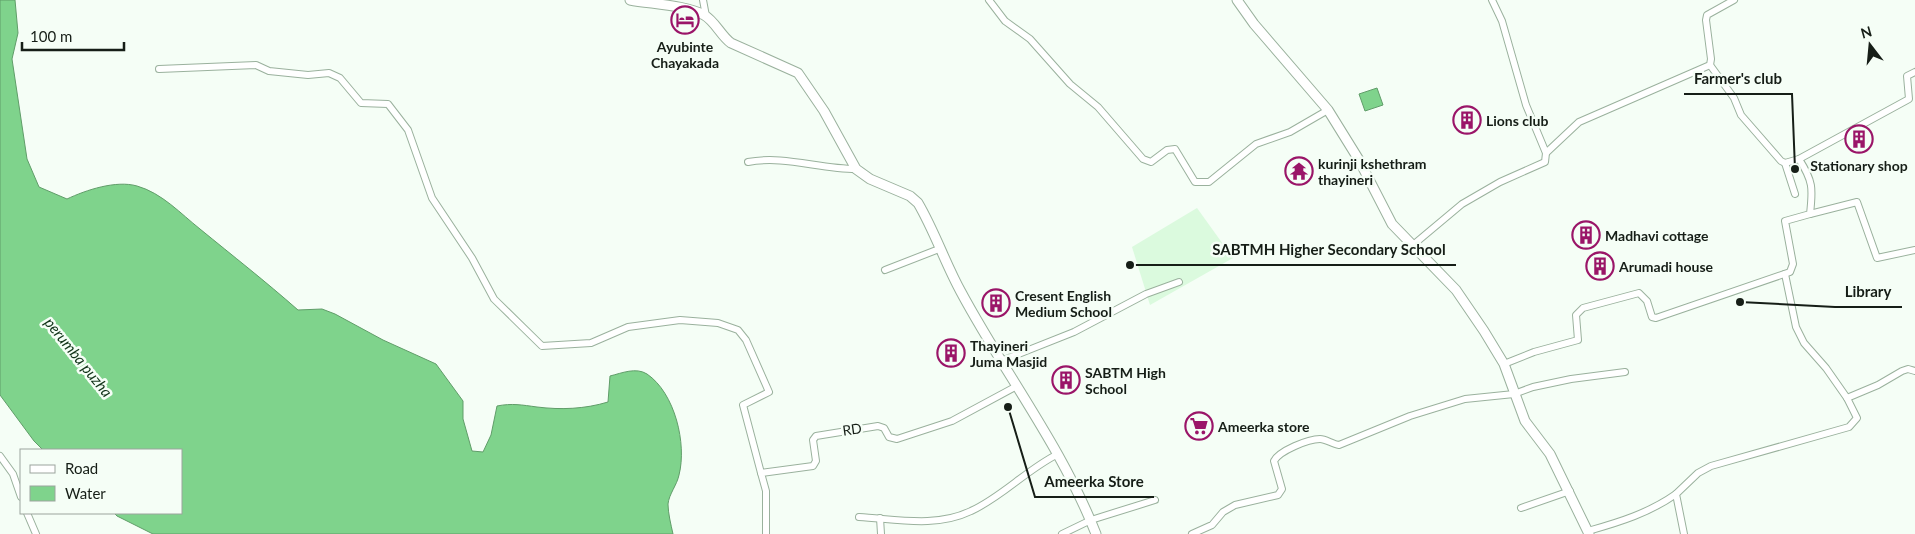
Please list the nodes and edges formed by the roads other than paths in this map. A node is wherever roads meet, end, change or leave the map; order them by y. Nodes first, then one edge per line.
1 (630, 0) edge
2 (703, 0) edge
3 (989, 0) edge
4 (1237, 0) edge
5 (1492, 0) edge
6 (1734, 0) edge
7 (706, 16) junction
8 (1710, 64) junction
9 (159, 69) dead end
10 (1915, 72) edge
11 (1328, 110) junction
12 (1546, 153) junction
13 (1799, 158) junction
14 (748, 162) dead end
15 (1785, 163) junction
16 (856, 169) junction
17 (1795, 194) dead end
18 (1810, 214) junction
19 (1413, 246) junction
20 (940, 249) junction
21 (1915, 250) edge
22 (885, 270) dead end
23 (1785, 274) junction
24 (1179, 282) dead end
25 (1001, 361) junction
26 (1504, 364) junction
27 (1915, 371) edge
28 (1625, 372) dead end
29 (1017, 386) junction
30 (1514, 394) junction
31 (1847, 398) junction
32 (1058, 454) junction
33 (0, 456) edge
34 (761, 474) junction
35 (1570, 491) junction
36 (20, 494) edge
37 (1676, 494) junction
38 (1155, 500) dead end
39 (1521, 508) dead end
40 (27, 514) edge
41 (860, 517) dead end
42 (880, 518) junction
43 (1091, 520) junction
44 (1589, 532) edge
45 (36, 534) edge
46 (766, 534) edge
47 (881, 534) edge
48 (1062, 534) edge
49 (1096, 534) edge
50 (1192, 534) edge
51 (1684, 534) edge

1 - 7 main road
2 - 7 street
3 - 11 street
4 - 11 main road
5 - 12 street
6 - 8 street
7 - 16 main road
8 - 12 street
8 - 15 street
9 - 34 street
10 - 13 street
11 - 19 main road
12 - 19 street
13 - 15 street
13 - 18 street
14 - 16 street
15 - 17 street
16 - 20 main road
18 - 21 street
18 - 23 street
19 - 26 main road
20 - 22 street
20 - 25 main road
23 - 26 street
23 - 31 street
24 - 25 street
25 - 29 main road
26 - 30 main road
27 - 31 street
28 - 30 street
29 - 32 main road
29 - 34 street, RD
30 - 35 main road
30 - 50 street
31 - 37 street
32 - 42 street
32 - 43 main road
33 - 36 street
34 - 46 street
35 - 39 street
35 - 44 main road
37 - 44 street
37 - 51 street
38 - 43 street
40 - 45 street
41 - 42 street
42 - 47 street
43 - 48 street
43 - 49 main road

